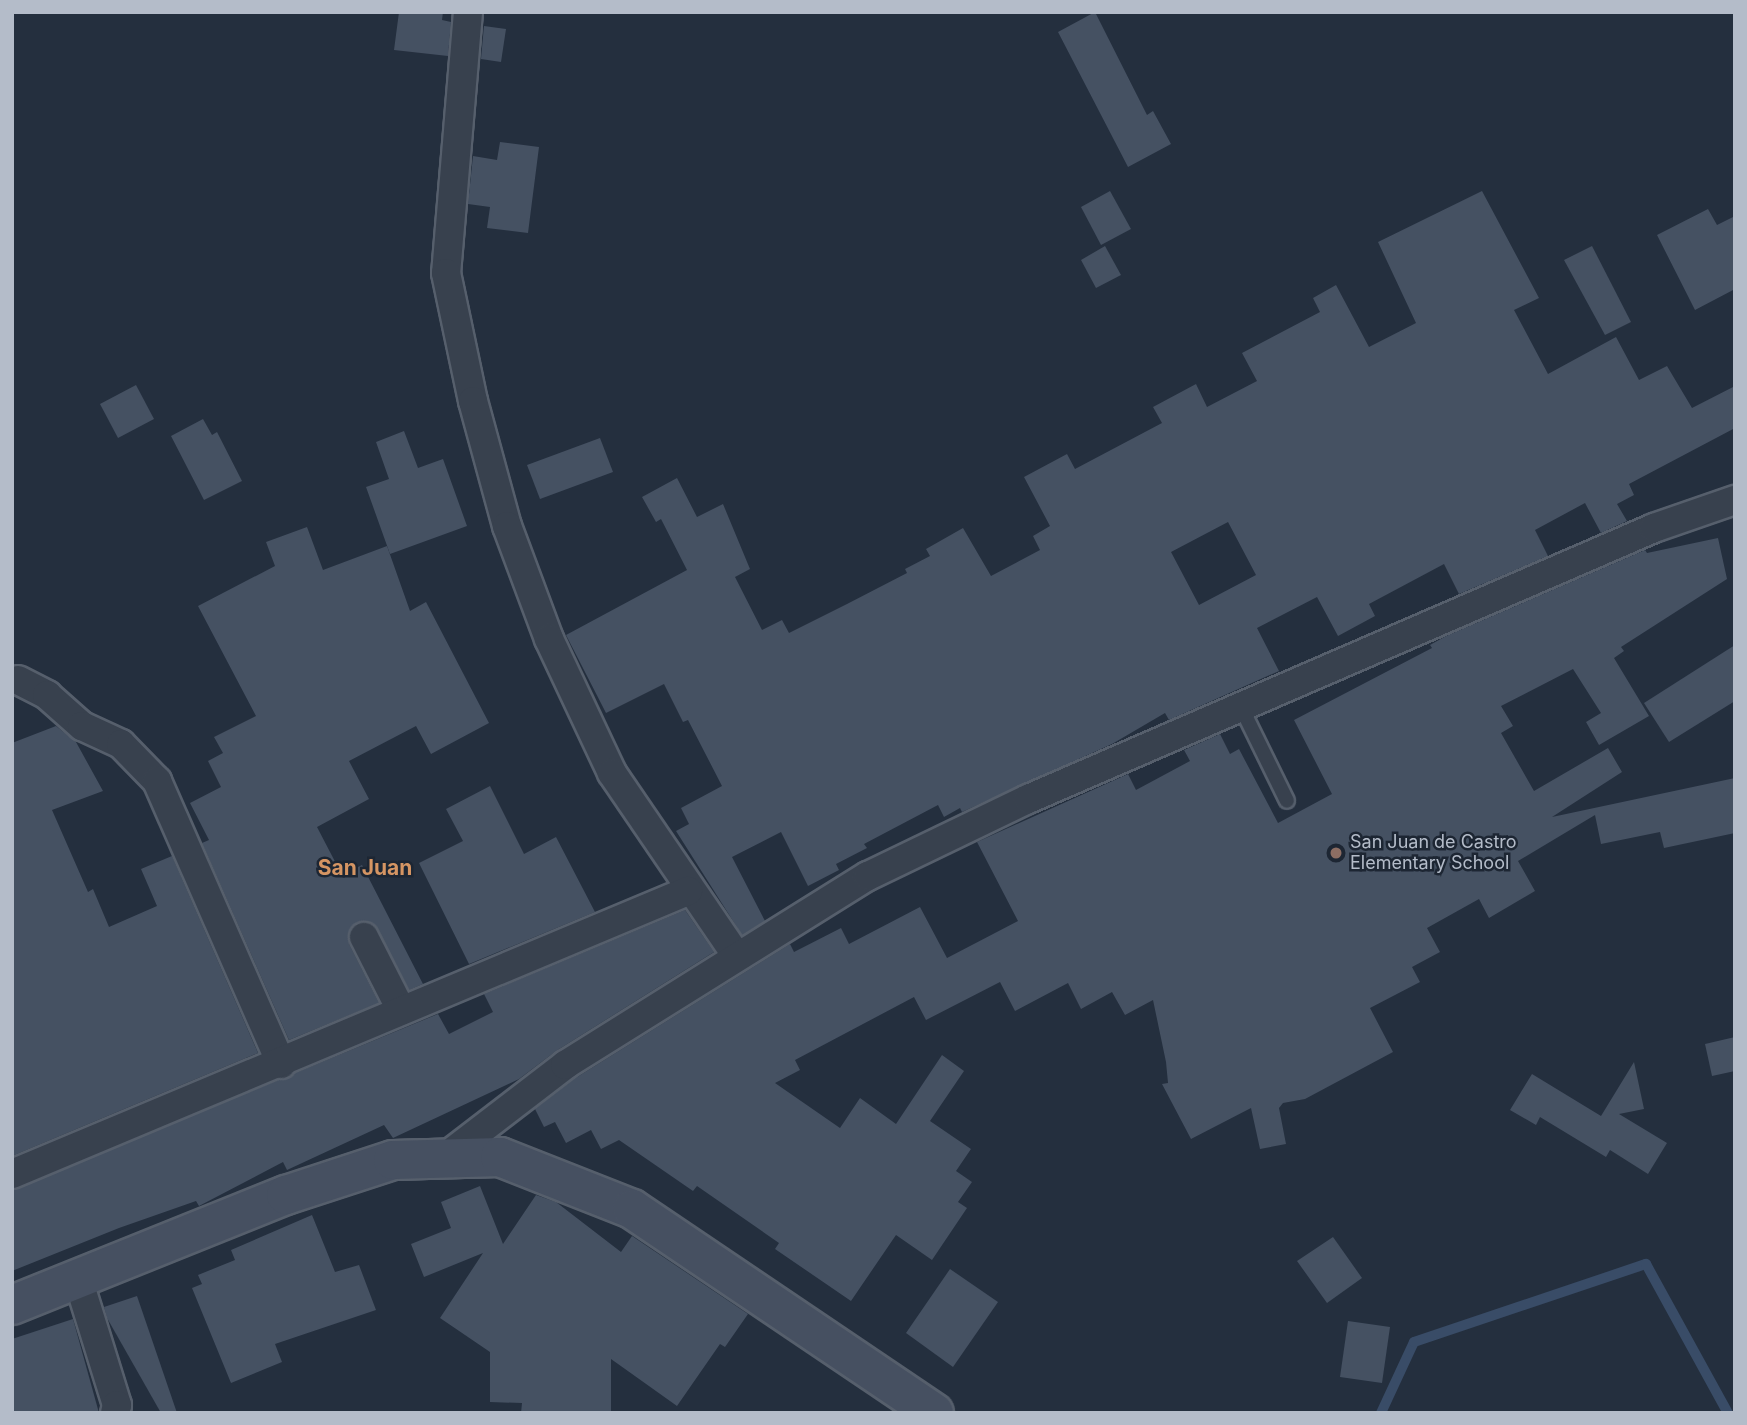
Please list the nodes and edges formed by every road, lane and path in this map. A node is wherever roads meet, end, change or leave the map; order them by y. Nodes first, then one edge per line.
1 (468, 12) edge
2 (1735, 500) edge
3 (18, 680) dead end
4 (1242, 709) junction
5 (1287, 801) dead end
6 (688, 891) junction
7 (365, 937) dead end
8 (736, 956) junction
9 (401, 1010) junction
10 (281, 1064) junction
11 (444, 1158) junction
12 (12, 1174) edge
13 (78, 1279) junction
14 (12, 1305) edge
15 (116, 1413) edge
16 (934, 1413) edge

1 - 6 street
2 - 4 street
3 - 10 street
4 - 5 lane
4 - 8 street
6 - 8 street
6 - 9 street
7 - 9 street
8 - 11 street
9 - 10 street
10 - 12 street
11 - 13 street
11 - 16 street
13 - 14 street
13 - 15 street

